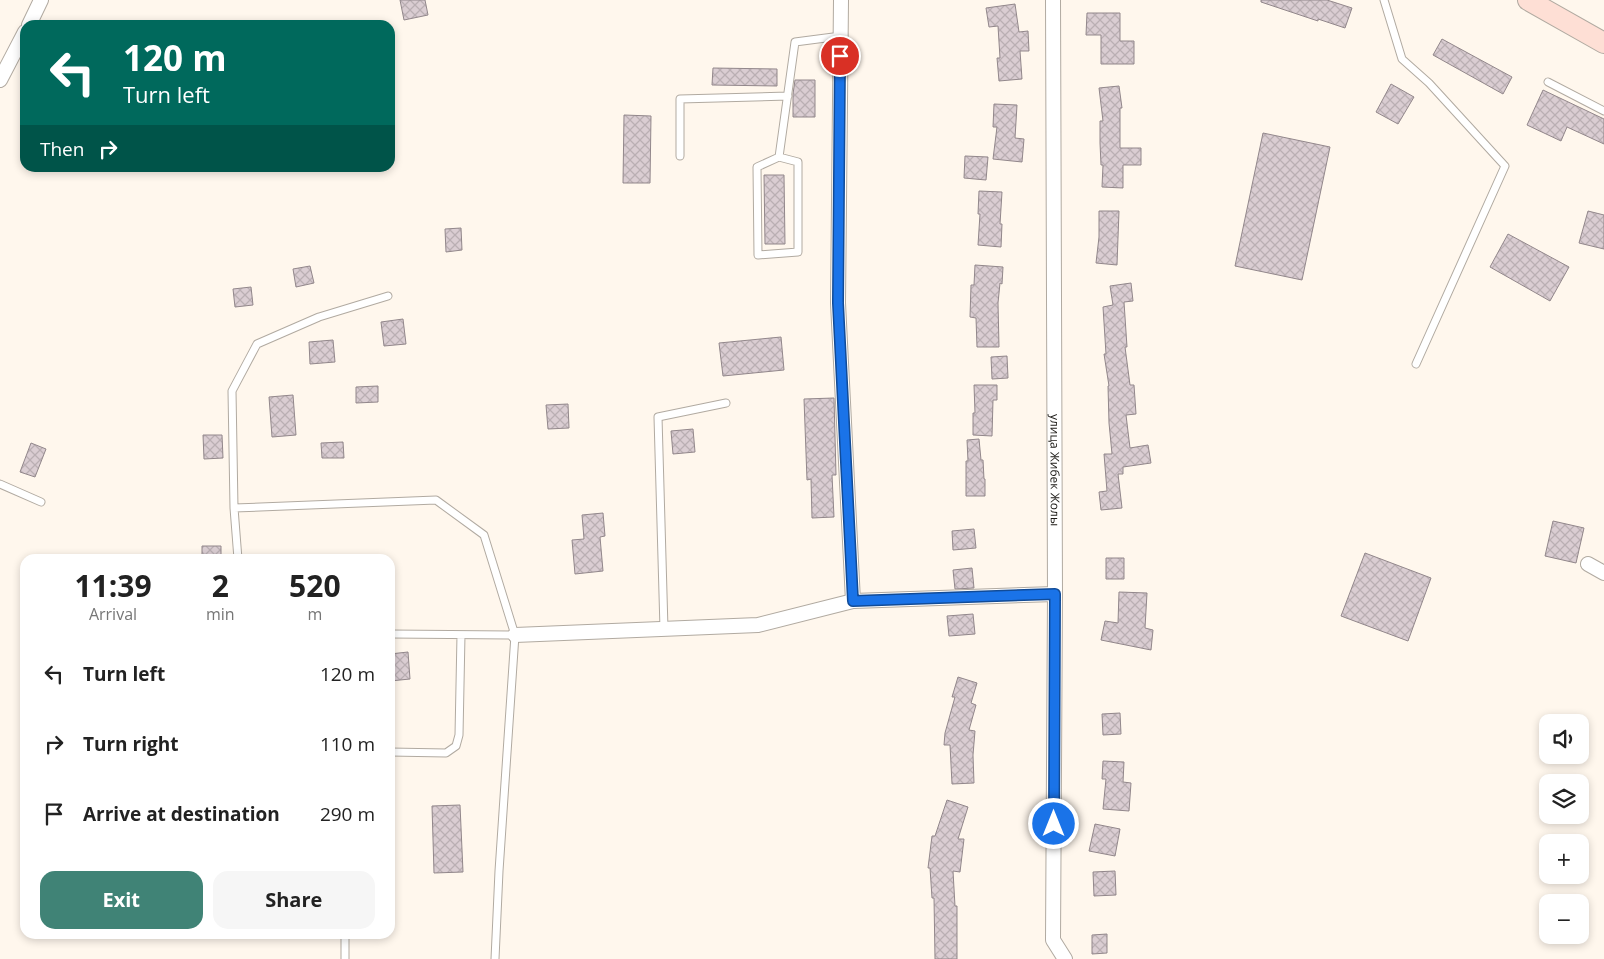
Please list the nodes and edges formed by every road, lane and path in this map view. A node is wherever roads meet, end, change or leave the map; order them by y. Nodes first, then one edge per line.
1 (41, 0) edge
2 (841, 0) edge
3 (1053, 0) edge
4 (1384, 0) edge
5 (1528, 0) edge
6 (31, 20) edge
7 (841, 36) junction
8 (20, 42) edge
9 (1604, 43) edge
10 (0, 80) edge
11 (1548, 82) dead end
12 (788, 96) junction
13 (1604, 111) edge
14 (680, 156) dead end
15 (779, 157) junction
16 (388, 296) dead end
17 (1416, 364) dead end
18 (726, 403) dead end
19 (0, 484) edge
20 (41, 502) dead end
21 (234, 508) junction
22 (238, 554) edge
23 (1588, 564) dead end
24 (1604, 573) edge
25 (1055, 594) junction
26 (853, 601) junction
27 (664, 629) junction
28 (395, 634) edge
29 (461, 635) junction
30 (516, 635) junction
31 (395, 752) edge
32 (345, 939) edge
33 (346, 959) edge
34 (495, 959) edge
35 (1065, 959) edge

1 - 6 street
2 - 7 street
3 - 25 street, улица Жибек Жолы
4 - 17 lane
5 - 9 main road
7 - 12 lane
7 - 26 street
8 - 10 street
11 - 13 lane
12 - 14 lane
12 - 15 lane
15 - 15 lane
16 - 21 lane
18 - 27 lane
19 - 20 lane
21 - 22 lane
21 - 30 lane
23 - 24 street
25 - 26 street
25 - 35 street, улица Жибек Жолы
26 - 27 street
27 - 30 street
28 - 29 lane
29 - 30 lane
29 - 31 lane
30 - 34 lane
32 - 33 lane

